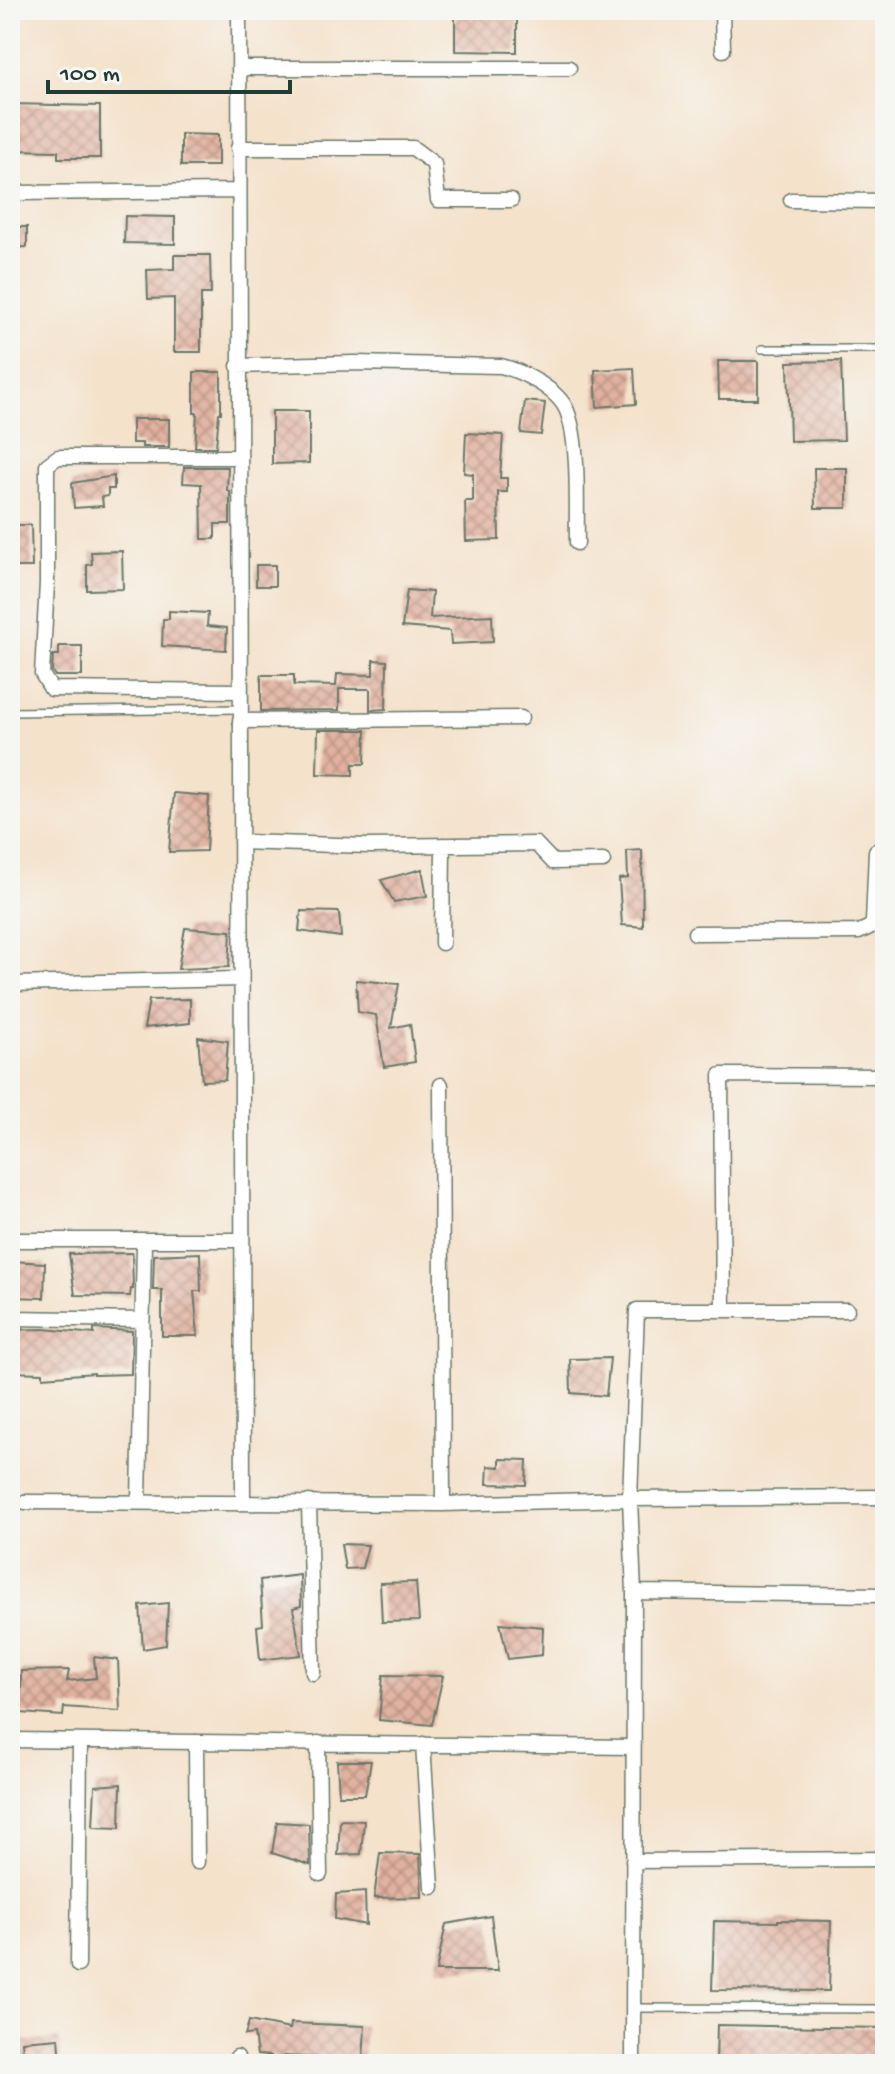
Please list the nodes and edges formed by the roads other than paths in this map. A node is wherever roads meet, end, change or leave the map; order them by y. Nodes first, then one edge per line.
1 (239, 10) edge
2 (722, 10) edge
3 (723, 50) dead end
4 (239, 68) junction
5 (569, 68) dead end
6 (238, 148) junction
7 (237, 191) junction
8 (10, 193) edge
9 (511, 200) dead end
10 (791, 200) dead end
11 (885, 201) edge
12 (762, 349) dead end
13 (885, 349) edge
14 (238, 366) junction
15 (238, 457) junction
16 (577, 543) dead end
17 (239, 691) junction
18 (10, 712) edge
19 (240, 715) junction
20 (521, 718) dead end
21 (241, 842) junction
22 (443, 845) junction
23 (885, 851) edge
24 (603, 861) dead end
25 (695, 933) dead end
26 (442, 943) dead end
27 (240, 979) junction
28 (10, 984) edge
29 (885, 1076) edge
30 (441, 1085) dead end
31 (10, 1240) edge
32 (242, 1240) junction
33 (144, 1242) junction
34 (723, 1310) junction
35 (847, 1310) dead end
36 (10, 1318) edge
37 (142, 1320) junction
38 (885, 1497) edge
39 (630, 1499) junction
40 (25, 1502) dead end
41 (139, 1502) junction
42 (243, 1502) junction
43 (309, 1502) junction
44 (443, 1504) junction
45 (634, 1592) junction
46 (885, 1595) edge
47 (313, 1673) dead end
48 (10, 1740) edge
49 (80, 1741) junction
50 (196, 1742) junction
51 (318, 1743) junction
52 (423, 1744) junction
53 (633, 1747) junction
54 (885, 1859) edge
55 (633, 1861) junction
56 (197, 1862) dead end
57 (320, 1874) dead end
58 (432, 1887) dead end
59 (78, 1965) dead end
60 (633, 2008) junction
61 (885, 2009) edge
62 (633, 2064) edge

1 - 4 street
2 - 3 street
4 - 5 street
4 - 6 street
6 - 7 street
6 - 9 street
7 - 8 street
7 - 14 street
10 - 11 street
12 - 13 lane
14 - 15 street
14 - 16 street
15 - 17 street
15 - 17 street
17 - 19 street
18 - 19 lane
19 - 20 street
19 - 21 street
21 - 22 street
21 - 27 street
22 - 24 street
22 - 26 street
23 - 25 street
27 - 28 street
27 - 32 street
29 - 34 street
30 - 44 street
31 - 33 street
32 - 33 street
32 - 42 street
33 - 37 street
34 - 35 street
34 - 39 street
36 - 37 street
37 - 41 street
38 - 39 street
39 - 44 street
39 - 45 street
40 - 41 street
41 - 42 street
42 - 43 street
43 - 44 street
43 - 47 street
45 - 46 street
45 - 53 street
48 - 49 street
49 - 50 street
49 - 59 street
50 - 51 street
50 - 56 street
51 - 52 street
51 - 57 street
52 - 53 street
52 - 58 street
53 - 55 street
54 - 55 street
55 - 60 street
60 - 61 lane
60 - 62 street

